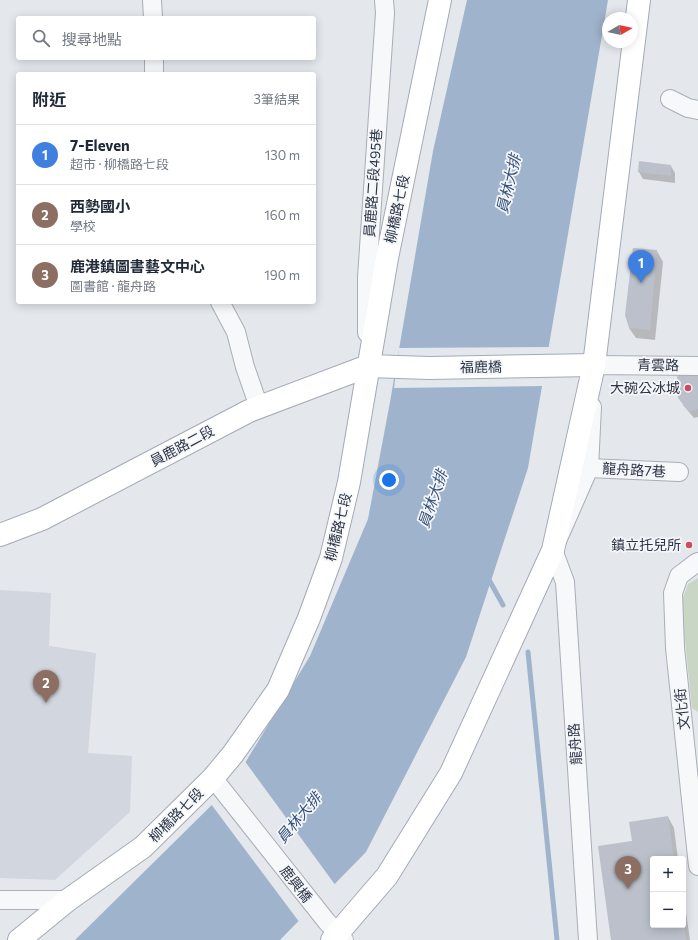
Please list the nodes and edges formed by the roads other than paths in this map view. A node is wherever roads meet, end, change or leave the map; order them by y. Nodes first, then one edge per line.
1 (152, 0) edge
2 (384, 0) edge
3 (440, 0) edge
4 (639, 0) edge
5 (153, 16) edge
6 (154, 60) edge
7 (154, 72) edge
8 (670, 99) dead end
9 (698, 110) edge
10 (221, 304) edge
11 (594, 365) junction
12 (368, 366) junction
13 (698, 366) edge
14 (259, 407) junction
15 (589, 468) junction
16 (679, 472) dead end
17 (0, 535) edge
18 (553, 550) junction
19 (698, 562) edge
20 (683, 721) junction
21 (698, 732) edge
22 (217, 783) junction
23 (698, 866) edge
24 (0, 900) edge
25 (68, 900) junction
26 (335, 934) edge
27 (19, 940) edge
28 (588, 940) edge

1 - 5 street
2 - 12 street, 員鹿路二段495巷
3 - 12 main road, 柳橋路七段
4 - 11 main road
6 - 7 street
8 - 9 street
10 - 14 street
11 - 12 main road, 福鹿橋
11 - 13 street, 青雲路
11 - 15 street
11 - 18 main road
12 - 14 main road, 員鹿路二段
12 - 22 main road, 柳橋路七段
14 - 17 main road, 員鹿路二段
15 - 16 street, 龍舟路7巷
15 - 18 street
18 - 26 main road
18 - 28 street, 龍舟路
19 - 20 street, 文化街
20 - 21 street
20 - 23 street, 文化街
22 - 25 main road, 柳橋路七段
22 - 26 street, 鹿興橋
24 - 25 street
25 - 27 main road, 柳橋路七段

